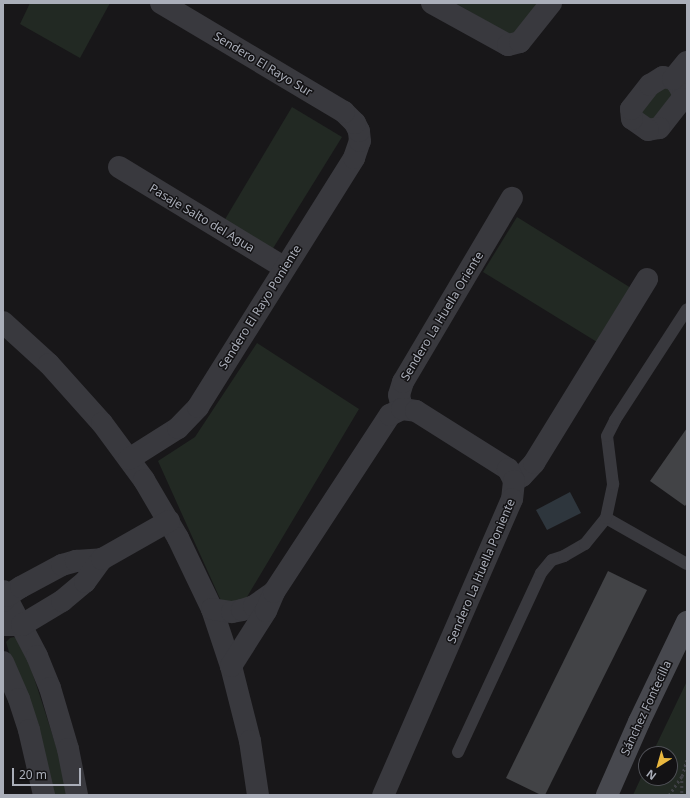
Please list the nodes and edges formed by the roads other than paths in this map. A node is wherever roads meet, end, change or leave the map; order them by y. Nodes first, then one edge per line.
1 (161, 3) edge
2 (432, 3) edge
3 (551, 3) edge
4 (687, 62) edge
5 (673, 79) dead end
6 (359, 131) joint
7 (119, 167) dead end
8 (512, 198) dead end
9 (285, 268) junction
10 (647, 279) dead end
11 (687, 309) edge
12 (3, 322) edge
13 (402, 409) junction
14 (130, 459) junction
15 (514, 481) junction
16 (606, 518) junction
17 (169, 521) junction
18 (102, 559) junction
19 (687, 564) edge
20 (274, 592) junction
21 (4, 596) edge
22 (212, 609) junction
23 (687, 622) edge
24 (12, 625) edge
25 (3, 662) edge
26 (231, 666) junction
27 (458, 752) dead end
28 (44, 795) edge
29 (77, 795) edge
30 (258, 795) edge
31 (384, 795) edge
32 (607, 795) edge

1 - 6 street, Sendero El Rayo Sur
2 - 3 street
4 - 5 street
6 - 9 street, Sendero El Rayo Poniente
7 - 9 street, Pasaje Salto del Agua
8 - 13 street, Sendero La Huella Oriente
9 - 14 street, Sendero El Rayo Poniente
10 - 15 street
11 - 16 lane
12 - 14 street
13 - 15 street
13 - 20 street
14 - 17 street
15 - 31 street, Sendero La Huella Poniente
16 - 19 lane
16 - 27 lane
17 - 18 street
17 - 22 street
18 - 21 street
18 - 24 street
20 - 22 street
20 - 26 street
21 - 24 street
22 - 26 street
23 - 32 street, Sánchez Fontecilla
24 - 29 street
25 - 28 street
26 - 30 street

